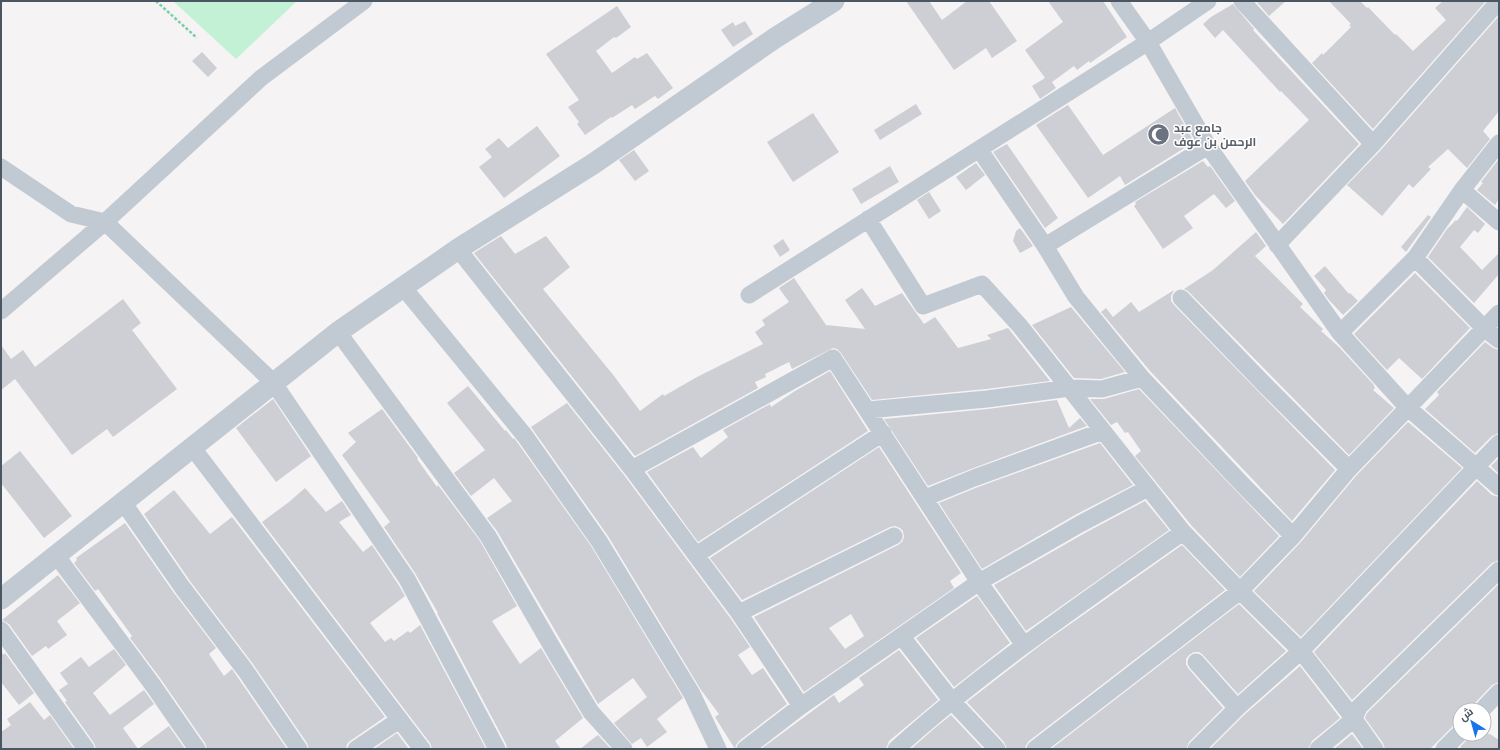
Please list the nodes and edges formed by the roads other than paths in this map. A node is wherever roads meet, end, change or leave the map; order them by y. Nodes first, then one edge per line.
1 (364, 1) edge
2 (834, 1) edge
3 (1119, 1) edge
4 (1208, 1) edge
5 (1242, 1) edge
6 (1499, 1) edge
7 (1148, 42) junction
8 (1499, 143) edge
9 (1373, 144) junction
10 (1208, 146) junction
11 (978, 149) junction
12 (1, 167) edge
13 (1462, 190) junction
14 (868, 219) junction
15 (105, 222) junction
16 (1499, 222) edge
17 (1278, 245) junction
18 (1045, 246) junction
19 (458, 249) junction
20 (1415, 258) junction
21 (403, 288) junction
22 (749, 295) dead end
23 (1181, 298) dead end
24 (1, 311) edge
25 (1499, 313) edge
26 (1485, 329) junction
27 (338, 332) junction
28 (1340, 333) junction
29 (1499, 340) edge
30 (1142, 378) junction
31 (273, 382) junction
32 (1070, 388) junction
33 (1407, 408) junction
34 (868, 410) junction
35 (1103, 431) junction
36 (883, 433) junction
37 (1499, 443) edge
38 (192, 447) junction
39 (1476, 468) junction
40 (632, 469) junction
41 (1349, 469) junction
42 (1499, 487) edge
43 (1148, 488) junction
44 (925, 498) junction
45 (123, 502) junction
46 (1183, 532) junction
47 (894, 536) dead end
48 (1293, 536) junction
49 (56, 555) junction
50 (696, 555) junction
51 (1499, 570) edge
52 (979, 582) junction
53 (1240, 591) junction
54 (1, 599) edge
55 (739, 613) junction
56 (1, 630) edge
57 (902, 637) junction
58 (1024, 645) junction
59 (1301, 651) junction
60 (1196, 662) dead end
61 (1499, 692) edge
62 (952, 701) junction
63 (1490, 702) edge
64 (801, 706) junction
65 (1237, 708) junction
66 (1354, 719) junction
67 (399, 720) junction
68 (1452, 741) edge
69 (86, 749) edge
70 (197, 749) edge
71 (299, 749) edge
72 (356, 749) edge
73 (422, 749) edge
74 (497, 749) edge
75 (624, 749) edge
76 (718, 749) edge
77 (746, 749) edge
78 (896, 749) edge
79 (997, 749) edge
80 (1035, 749) edge
81 (1196, 749) edge
82 (1318, 749) edge
83 (1374, 749) edge
84 (1444, 749) edge

1 - 15 street
2 - 19 street
3 - 7 street
4 - 7 street
5 - 9 street
6 - 9 street
7 - 10 street
7 - 11 street
8 - 13 street
9 - 17 street
10 - 17 street
10 - 18 street
11 - 14 street
11 - 18 street
12 - 15 street
13 - 16 street
13 - 20 street
14 - 22 street
14 - 32 street
15 - 24 street
15 - 31 street
17 - 28 street
18 - 30 street
19 - 21 street
19 - 40 street
20 - 26 street
20 - 28 street
21 - 27 street
21 - 76 street
23 - 41 street
25 - 26 street
26 - 29 street
26 - 33 street
27 - 31 street
27 - 75 street
28 - 33 street
30 - 32 street
30 - 48 street
31 - 38 street
31 - 74 street
32 - 34 street
32 - 35 street
33 - 39 street
33 - 41 street
34 - 36 street
34 - 40 street
35 - 43 street
35 - 44 street
36 - 44 street
36 - 50 street
37 - 39 street
38 - 45 street
38 - 67 street
39 - 42 street
39 - 59 street
40 - 50 street
41 - 48 street
43 - 46 street
43 - 52 street
44 - 52 street
45 - 49 street
45 - 71 street
46 - 53 street
46 - 58 street
47 - 55 street
48 - 53 street
49 - 54 street
49 - 70 street
50 - 55 street
51 - 66 street
52 - 57 street
52 - 58 street
53 - 59 street
53 - 80 street
55 - 64 street
56 - 69 street
57 - 62 street
57 - 64 street
58 - 62 street
59 - 65 street
59 - 66 street
60 - 65 street
61 - 63 street
62 - 78 street
62 - 79 street
64 - 77 street
65 - 81 street
66 - 82 street
66 - 83 street
67 - 72 street
67 - 73 street
68 - 84 street

